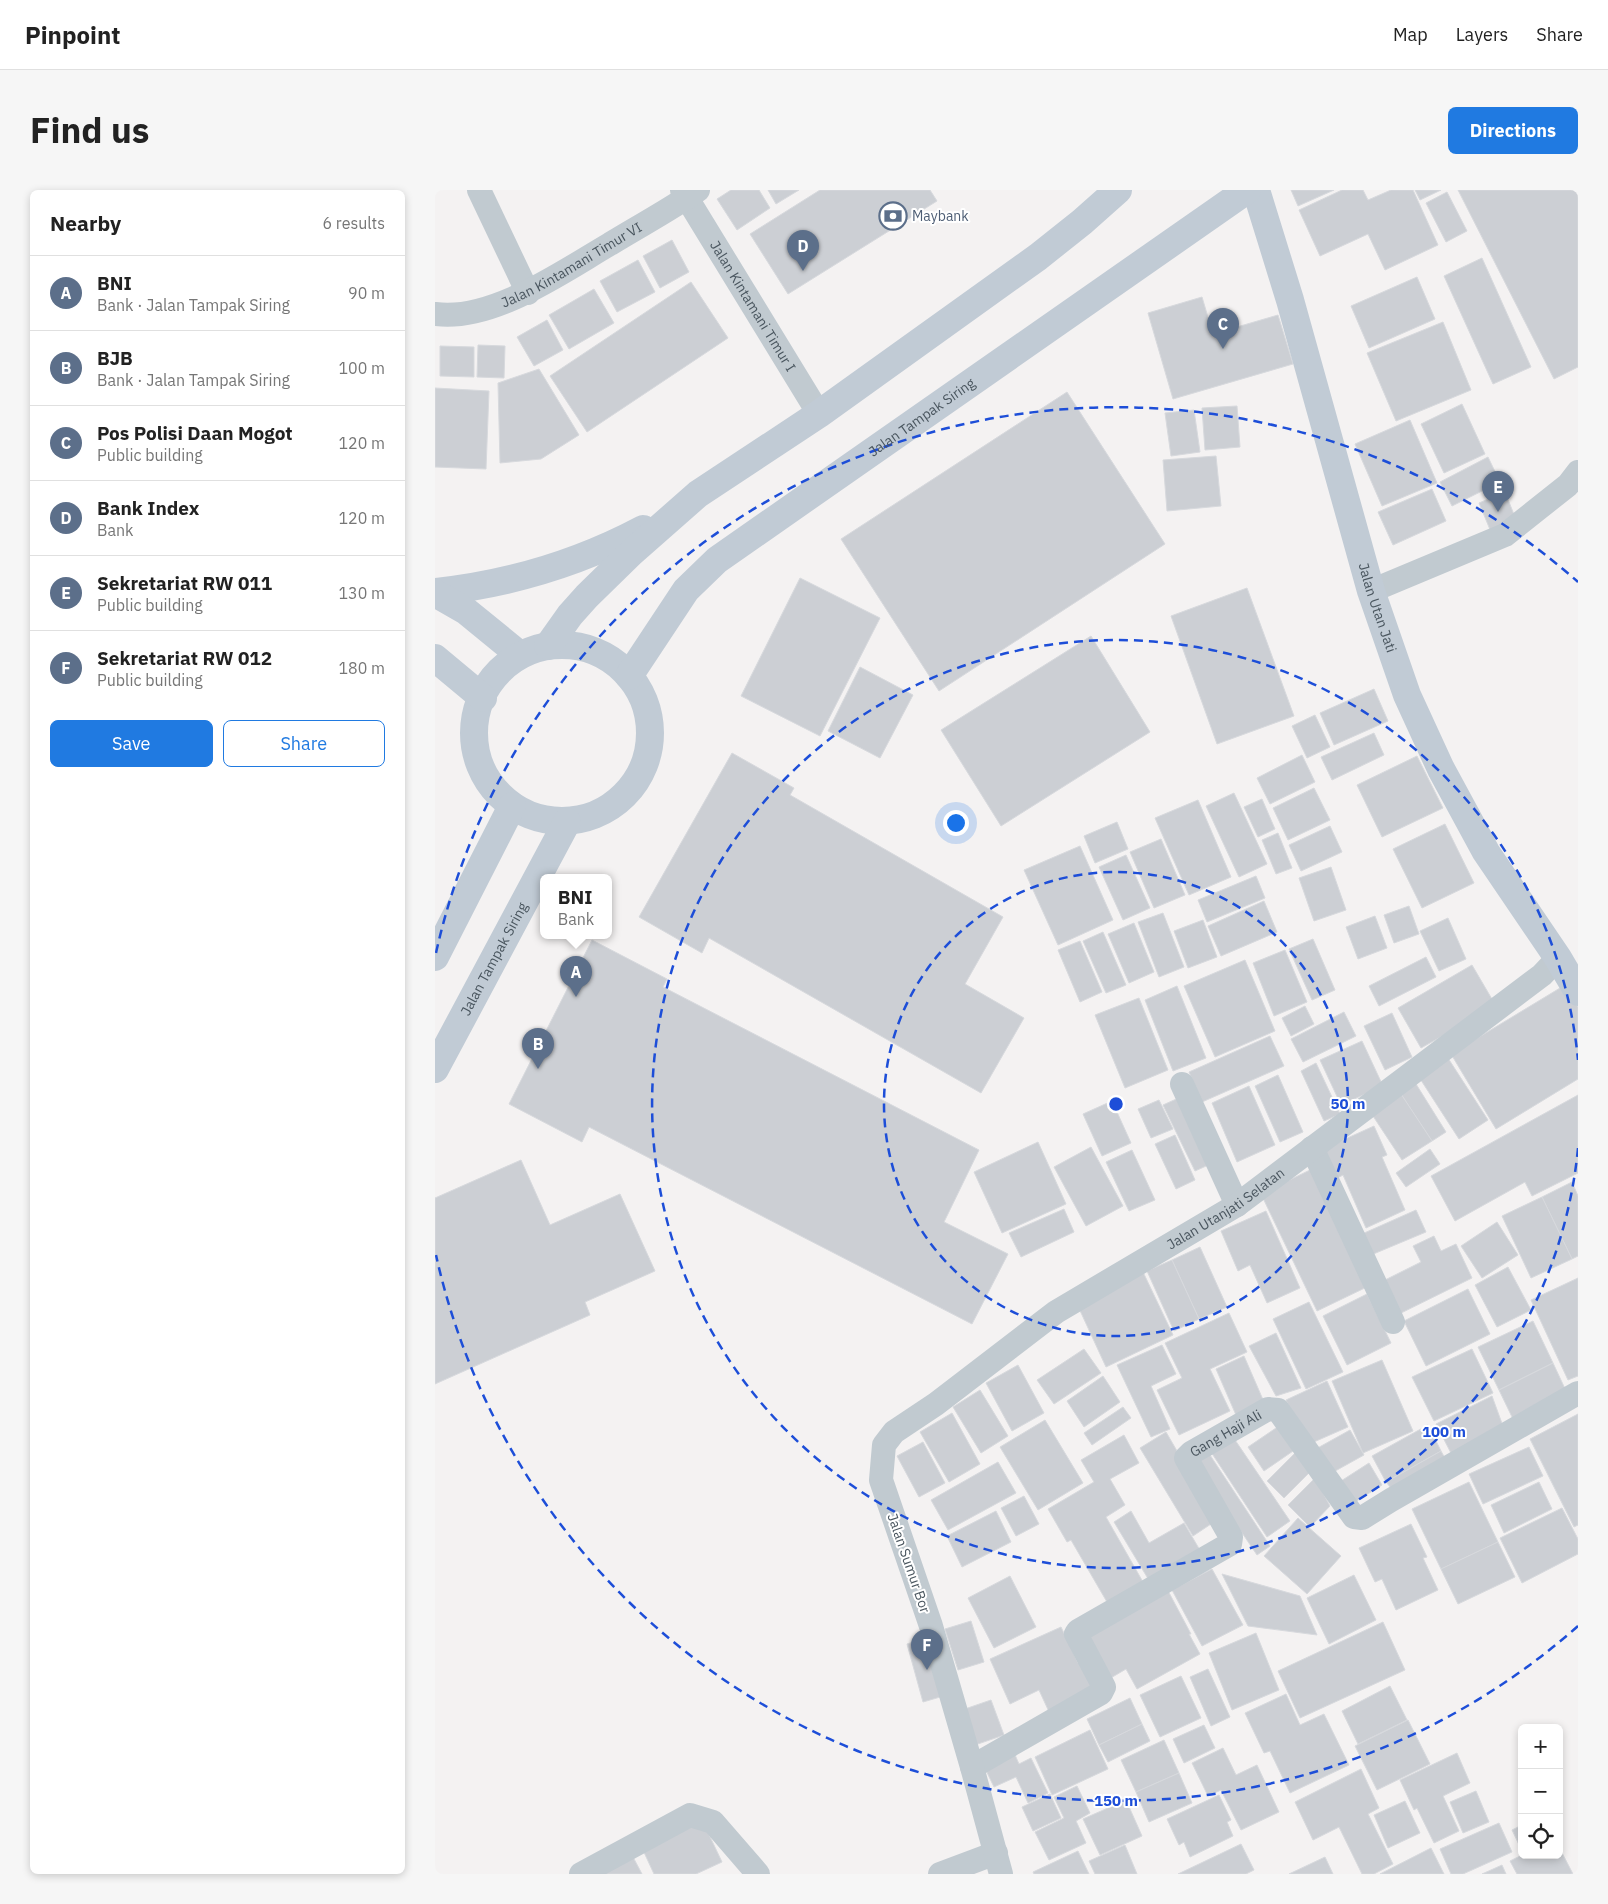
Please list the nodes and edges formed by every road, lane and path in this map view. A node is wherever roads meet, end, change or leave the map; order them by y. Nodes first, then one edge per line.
1 (479, 190) edge
2 (1118, 190) edge
3 (1247, 190) edge
4 (1256, 190) edge
5 (689, 193) edge
6 (1206, 219) junction
7 (1272, 244) junction
8 (528, 293) junction
9 (435, 314) edge
10 (819, 414) junction
11 (1578, 472) edge
12 (699, 494) junction
13 (1371, 591) junction
14 (435, 592) edge
15 (548, 646) junction
16 (520, 655) junction
17 (435, 658) edge
18 (629, 676) junction
19 (483, 698) junction
20 (512, 806) junction
21 (567, 822) junction
22 (435, 957) edge
23 (1558, 958) junction
24 (1578, 992) edge
25 (435, 1069) edge
26 (1182, 1084) dead end
27 (1312, 1148) junction
28 (1237, 1205) junction
29 (1393, 1322) dead end
30 (1578, 1393) edge
31 (884, 1444) joint
32 (972, 1767) junction
33 (999, 1864) edge
34 (581, 1874) edge
35 (758, 1874) edge
36 (940, 1874) edge

1 - 8 street
2 - 10 main road
3 - 6 main road, Jalan Tampak Siring
4 - 7 main road, Jalan Utan Jati
5 - 8 street, Jalan Kintamani Timur VI
5 - 10 street, Jalan Kintamani Timur I
6 - 7 main road
6 - 18 main road, Jalan Tampak Siring
7 - 13 main road, Jalan Utan Jati
8 - 9 street, Jalan Kintamani Timur VI
10 - 12 main road
11 - 13 street
12 - 14 main road
12 - 15 main road
13 - 23 main road, Jalan Utan Jati
14 - 16 main road
15 - 16 main road
15 - 18 main road
16 - 19 main road
17 - 19 main road
18 - 21 main road
19 - 20 main road
20 - 21 main road
20 - 22 main road
21 - 25 main road, Jalan Tampak Siring
23 - 24 main road, Jalan Utan Jati
23 - 27 street, Jalan Utanjati Selatan
26 - 28 street
27 - 28 street, Jalan Utanjati Selatan
27 - 29 street
28 - 31 street, Jalan Utanjati Selatan
30 - 32 street, Gang Haji Ali
31 - 32 street, Jalan Sumur Bor
32 - 33 street, Jalan Sumur Bor
33 - 36 street, Jalan Sumur Bor
34 - 35 street

